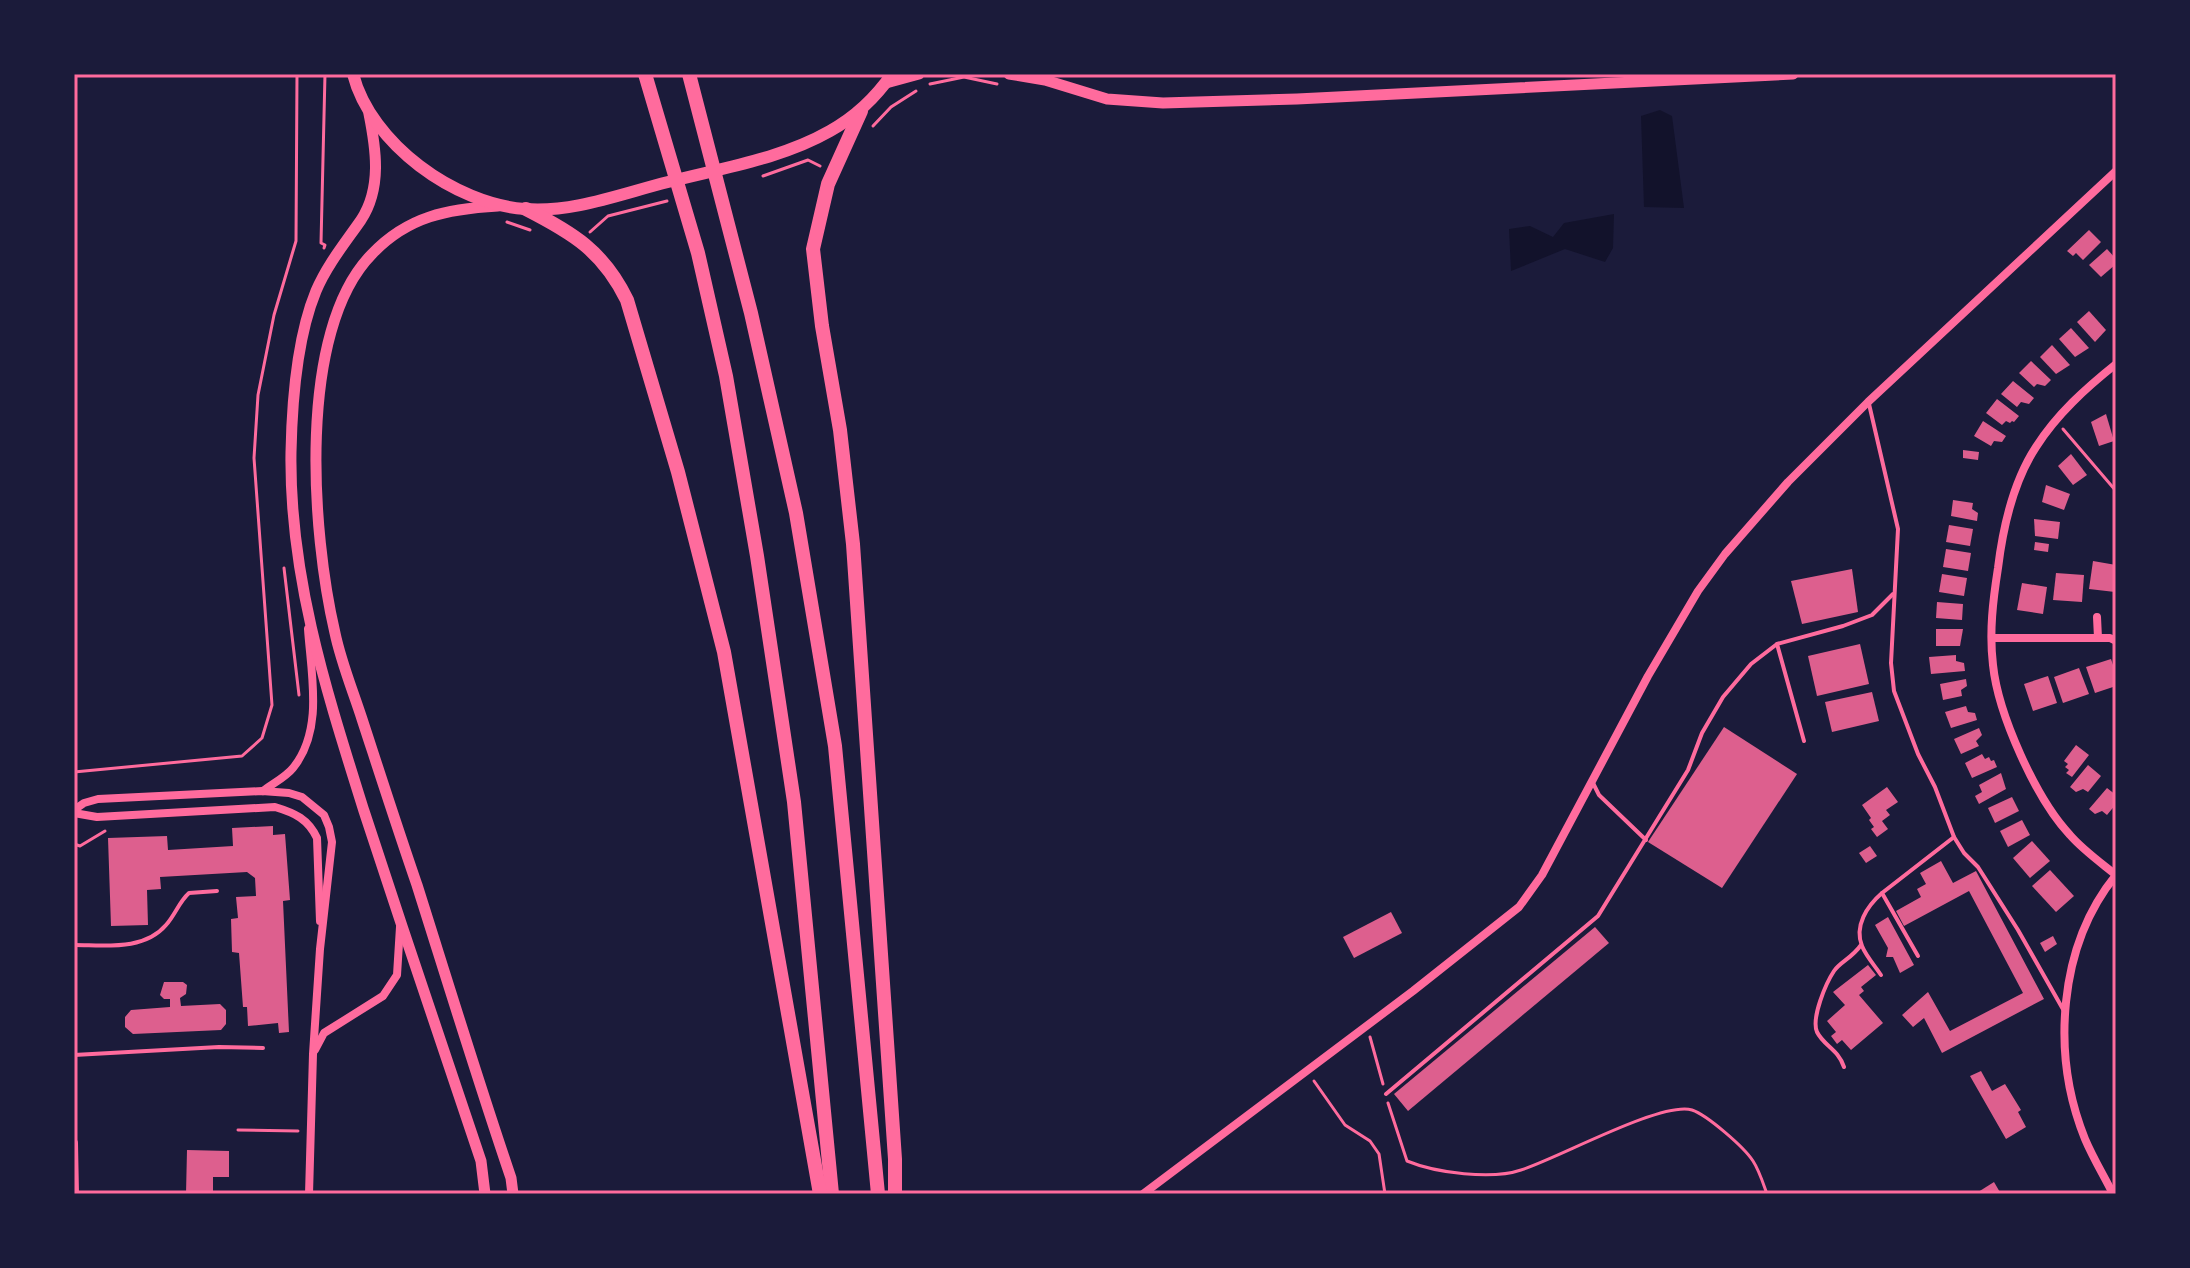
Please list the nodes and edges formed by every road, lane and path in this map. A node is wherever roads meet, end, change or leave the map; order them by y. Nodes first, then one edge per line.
1 (297, 74) edge
2 (645, 74) edge
3 (689, 74) edge
4 (919, 74) edge
5 (1009, 74) edge
6 (1793, 74) edge
7 (352, 76) edge
8 (1042, 77) edge
9 (889, 78) edge
10 (1002, 85) dead end
11 (367, 106) junction
12 (861, 111) junction
13 (867, 133) dead end
14 (784, 170) dead end
15 (2116, 171) edge
16 (833, 172) junction
17 (507, 206) junction
18 (526, 209) junction
19 (618, 213) dead end
20 (498, 221) dead end
21 (539, 234) dead end
22 (582, 242) junction
23 (2116, 364) edge
24 (1868, 402) junction
25 (2053, 422) junction
26 (2116, 491) edge
27 (1894, 592) junction
28 (307, 616) junction
29 (2097, 617) dead end
30 (1992, 638) junction
31 (2098, 638) junction
32 (2116, 641) edge
33 (1777, 644) junction
34 (1804, 741) dead end
35 (74, 772) edge
36 (1593, 782) junction
37 (262, 791) junction
38 (74, 812) edge
39 (1954, 837) junction
40 (1646, 840) junction
41 (2116, 875) edge
42 (217, 891) dead end
43 (1882, 893) junction
44 (400, 918) junction
45 (74, 945) edge
46 (1861, 945) junction
47 (320, 949) junction
48 (1918, 956) dead end
49 (1881, 975) dead end
50 (2066, 1014) junction
51 (1367, 1026) junction
52 (263, 1048) dead end
53 (313, 1054) junction
54 (74, 1055) edge
55 (1844, 1067) dead end
56 (1307, 1071) junction
57 (1386, 1094) junction
58 (238, 1130) dead end
59 (311, 1131) junction
60 (74, 1143) edge
61 (2111, 1193) edge
62 (75, 1194) edge
63 (309, 1194) edge
64 (485, 1194) edge
65 (513, 1194) edge
66 (820, 1194) edge
67 (832, 1194) edge
68 (878, 1194) edge
69 (895, 1194) edge
70 (1143, 1194) edge
71 (1385, 1194) edge
72 (1767, 1194) edge

1 - 35 path
2 - 67 highway
3 - 68 highway
4 - 9 main road
5 - 8 main road
6 - 8 main road
7 - 11 main road
9 - 12 main road
10 - 13 path
11 - 17 main road
11 - 28 main road
12 - 16 highway
12 - 18 main road
14 - 16 path
15 - 24 street
16 - 69 highway
17 - 18 main road
17 - 65 main road
18 - 22 highway
19 - 22 path
20 - 21 path
22 - 66 highway
23 - 25 street
24 - 27 lane
24 - 36 street
25 - 26 path
25 - 30 street
27 - 33 lane
27 - 39 lane
28 - 37 street
28 - 44 main road
29 - 31 street
30 - 31 street
30 - 41 street
31 - 32 street
33 - 34 lane
33 - 40 lane
36 - 40 lane
36 - 51 street
37 - 38 street
37 - 47 street
38 - 47 street
39 - 43 lane
39 - 50 lane
40 - 57 lane
41 - 50 street
42 - 45 lane
43 - 46 lane
43 - 48 lane
44 - 53 street
44 - 64 main road
46 - 49 lane
46 - 55 lane
47 - 53 street
50 - 61 street
51 - 56 street
51 - 57 path
52 - 54 lane
53 - 59 street
56 - 70 street
56 - 71 path
57 - 72 path
58 - 59 path
59 - 63 street
60 - 62 street

